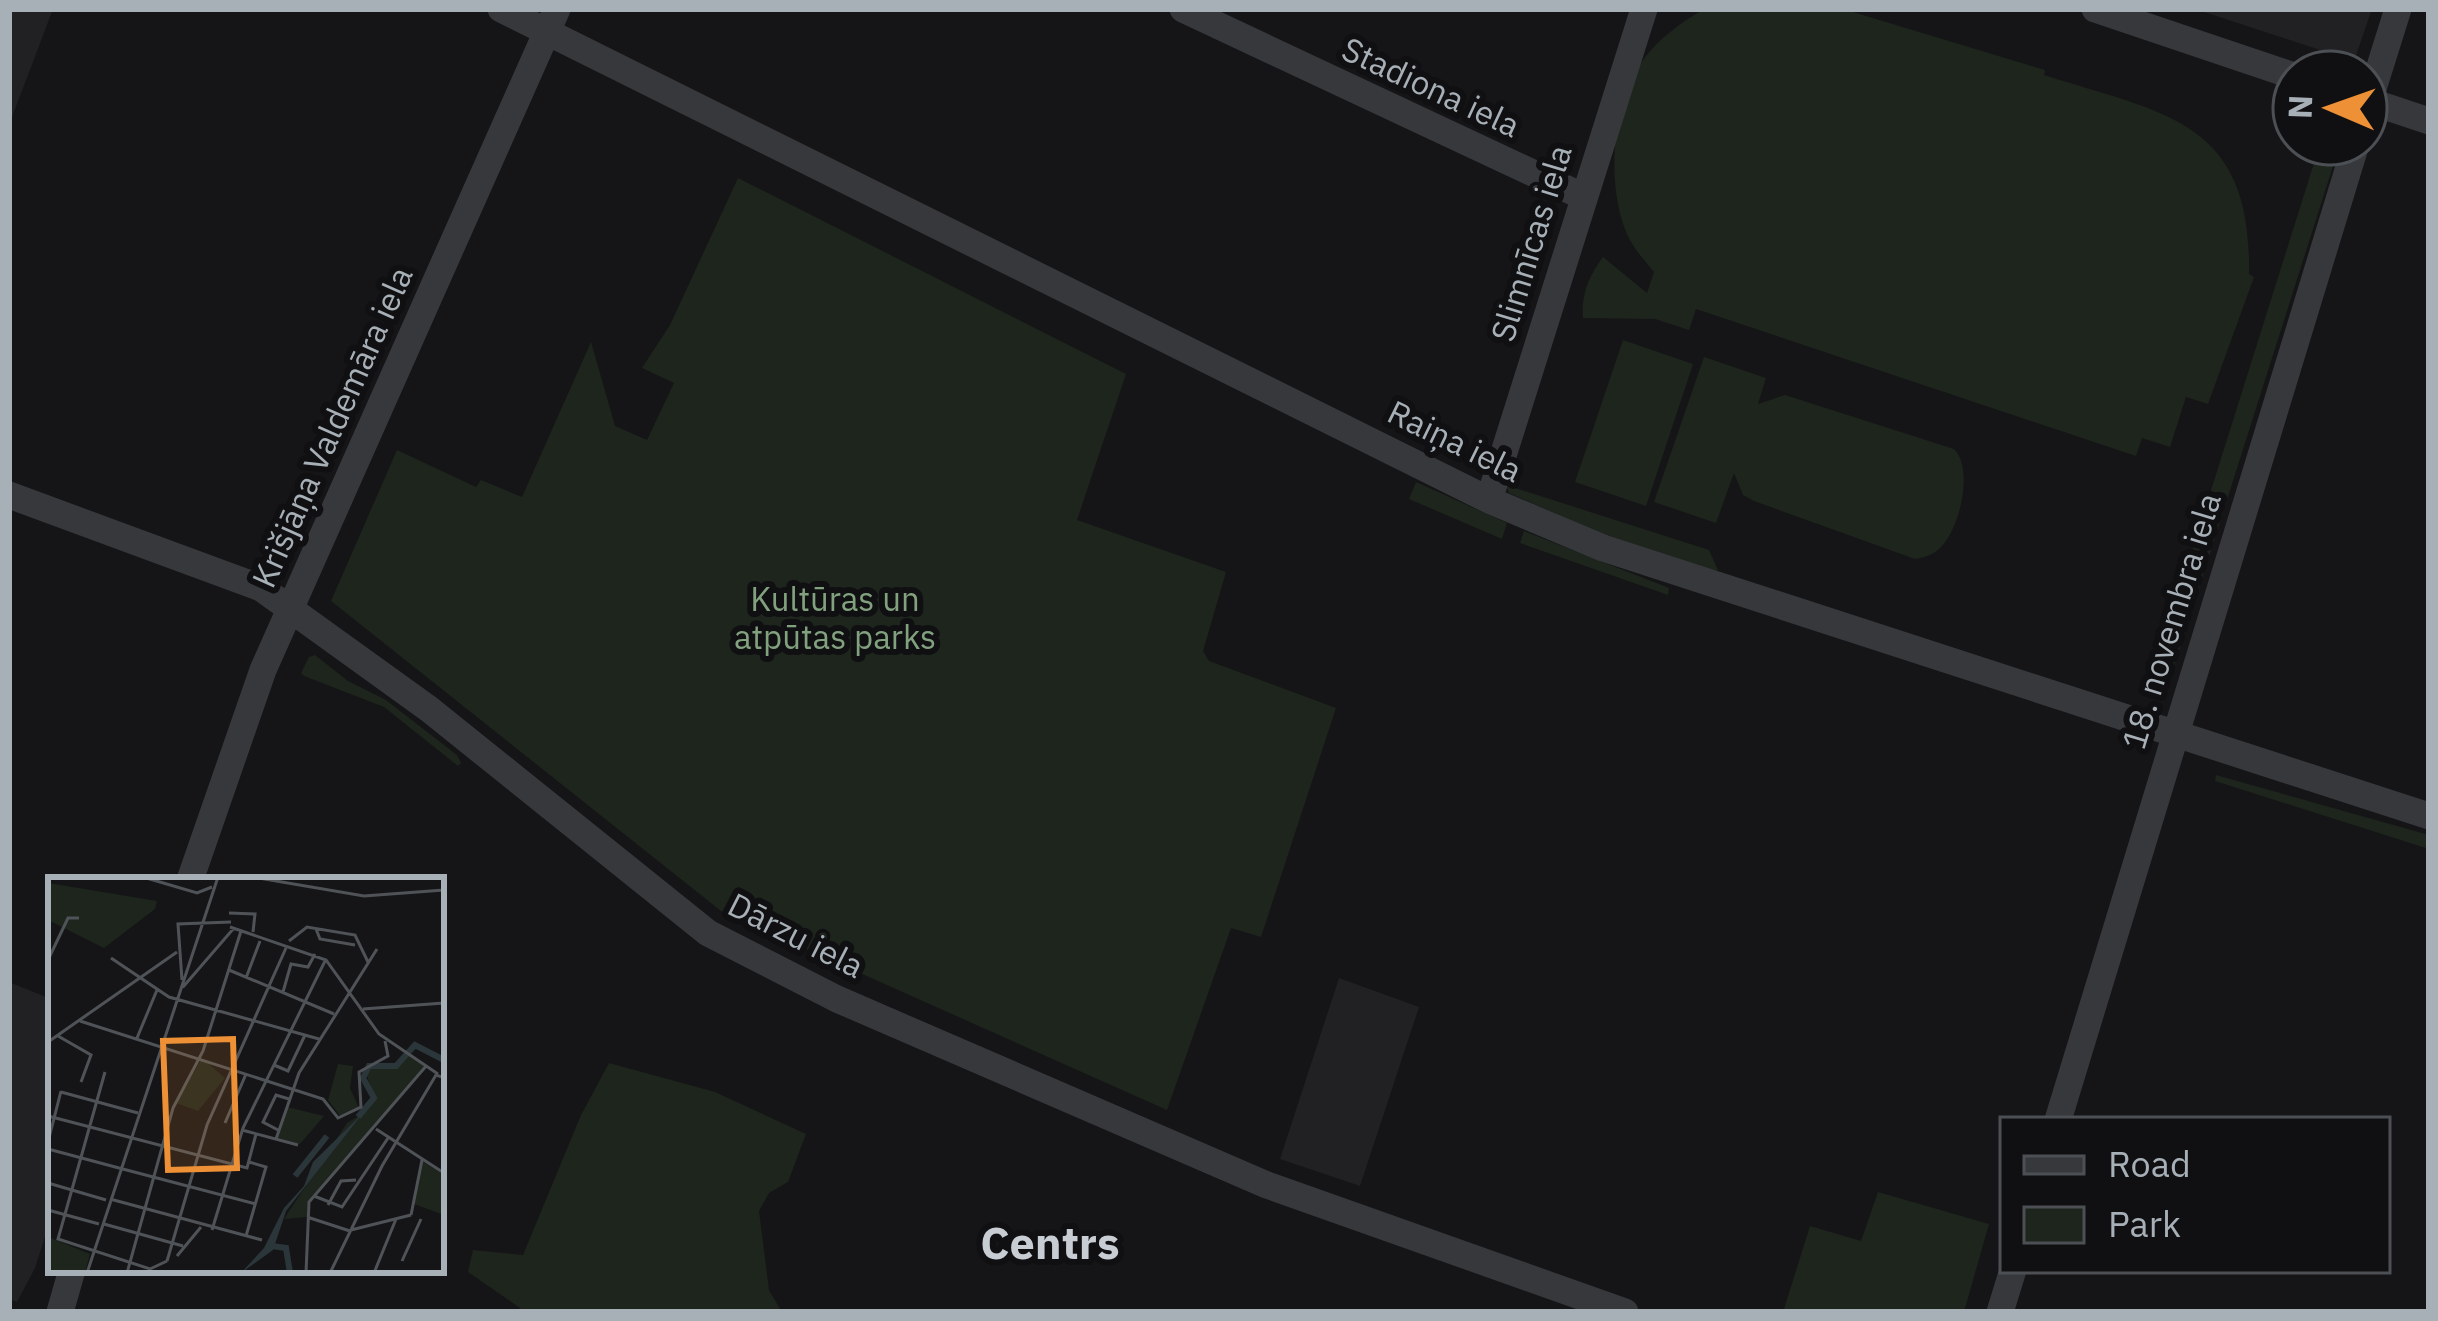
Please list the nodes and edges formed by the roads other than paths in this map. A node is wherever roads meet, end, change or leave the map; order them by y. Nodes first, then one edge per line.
1 (501, 9) edge
2 (1183, 9) edge
3 (1644, 9) edge
4 (2095, 9) edge
5 (2398, 9) edge
6 (553, 20) edge
7 (2385, 48) edge
8 (2270, 68) edge
9 (2390, 110) edge
10 (2429, 121) edge
11 (2349, 168) edge
12 (1584, 197) junction
13 (9, 495) edge
14 (1489, 500) junction
15 (291, 608) junction
16 (2174, 734) junction
17 (2429, 816) edge
18 (191, 877) edge
19 (2059, 1117) edge
20 (71, 1273) edge
21 (2011, 1273) edge
22 (60, 1312) edge
23 (1624, 1312) edge
24 (2000, 1312) edge

1 - 6 street, Raiņa iela
2 - 12 street, Stadiona iela
3 - 12 street, Slimnīcas iela
4 - 8 street
5 - 7 street
6 - 14 street, Raiņa iela
6 - 15 street, Krišjāņa Valdemāra iela
9 - 10 street
11 - 16 street, 18. novembra iela
12 - 14 street, Slimnīcas iela
13 - 15 street, Dārzu iela
14 - 16 street, Raiņa iela
15 - 18 street, Krišjāņa Valdemāra iela
15 - 23 street, Dārzu iela
16 - 17 street, Raiņa iela
16 - 19 street, 18. novembra iela
20 - 22 street
21 - 24 street

